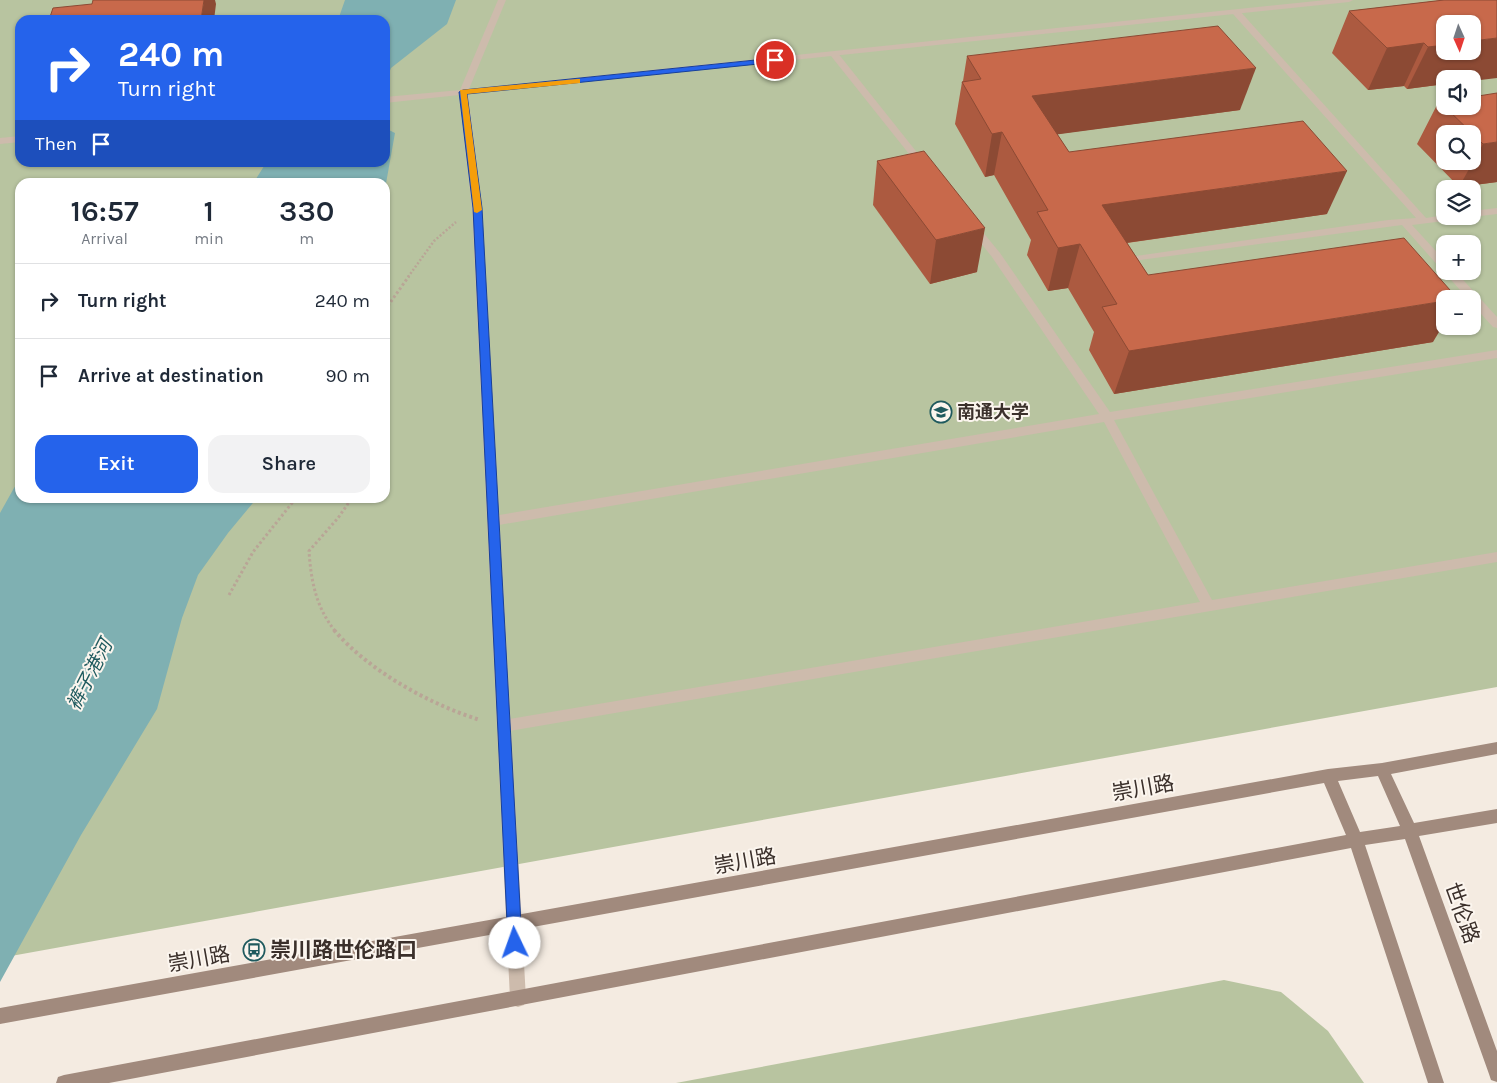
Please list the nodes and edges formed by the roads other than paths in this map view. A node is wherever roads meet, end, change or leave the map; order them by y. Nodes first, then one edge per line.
1 (502, 0) edge
2 (1348, 0) edge
3 (1236, 12) junction
4 (834, 54) junction
5 (463, 92) junction
6 (390, 100) edge
7 (15, 140) edge
8 (0, 141) edge
9 (931, 175) edge
10 (1497, 211) edge
11 (1481, 213) edge
12 (966, 219) edge
13 (1436, 219) edge
14 (1424, 221) junction
15 (1404, 222) junction
16 (1436, 257) edge
17 (1130, 260) edge
18 (1457, 280) edge
19 (1497, 324) edge
20 (1497, 354) edge
21 (1107, 417) junction
22 (493, 521) junction
23 (1497, 558) edge
24 (1209, 606) junction
25 (504, 726) junction
26 (1497, 748) edge
27 (1382, 769) junction
28 (1328, 776) junction
29 (1497, 816) edge
30 (1410, 832) junction
31 (1356, 840) junction
32 (514, 925) junction
33 (518, 999) junction
34 (0, 1016) edge
35 (1497, 1074) edge
36 (64, 1083) edge
37 (1436, 1083) edge

1 - 5 street
2 - 3 street
3 - 4 street
3 - 14 street
4 - 5 street
4 - 9 street
5 - 6 street
5 - 22 street
7 - 8 street
10 - 11 street
12 - 21 street
13 - 14 street
14 - 15 street
15 - 16 street
15 - 17 street
18 - 19 street
20 - 21 street
21 - 22 street
21 - 24 street
22 - 25 street
23 - 24 street
24 - 25 street
25 - 32 street
26 - 27 main road, 崇川路
27 - 28 main road, 崇川路
27 - 30 main road, 世伦路
28 - 31 main road
28 - 32 main road, 崇川路
29 - 30 main road
30 - 31 main road
30 - 35 main road, 世伦路
31 - 33 main road
31 - 37 main road
32 - 33 street
32 - 34 main road, 崇川路
33 - 36 main road

